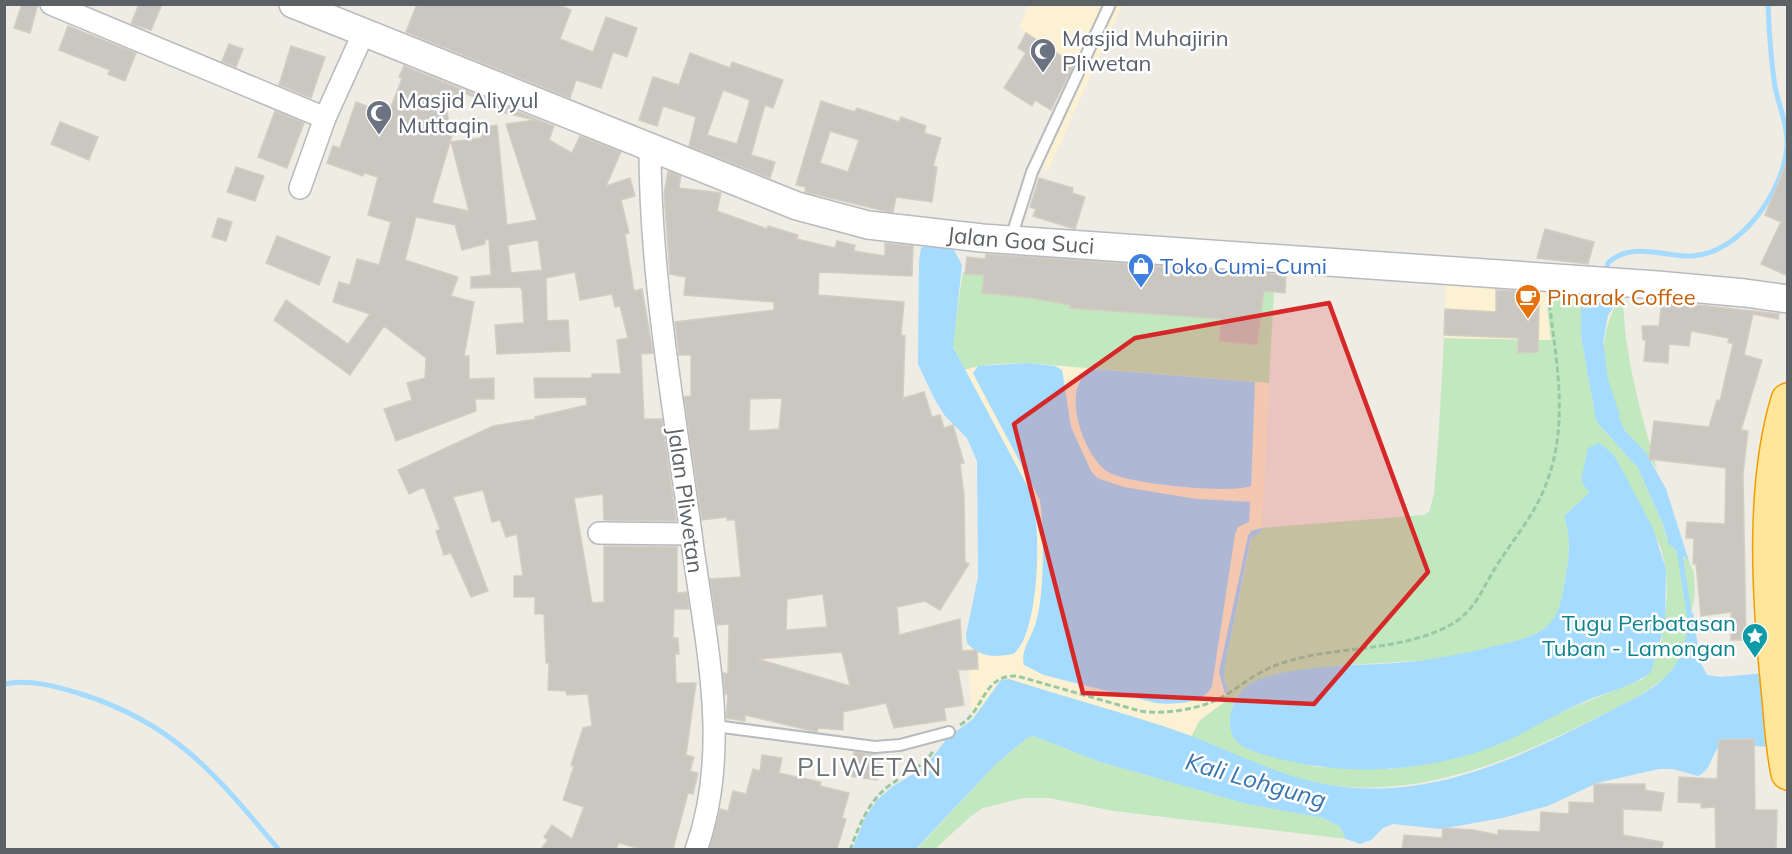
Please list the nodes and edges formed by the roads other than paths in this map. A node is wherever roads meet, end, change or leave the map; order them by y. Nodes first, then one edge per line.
1 (51, 4) edge
2 (293, 4) edge
3 (1110, 4) edge
4 (363, 34) junction
5 (325, 118) junction
6 (650, 148) junction
7 (300, 188) dead end
8 (1010, 240) junction
9 (1788, 299) edge
10 (1788, 400) edge
11 (599, 533) dead end
12 (691, 534) junction
13 (1778, 641) edge
14 (715, 726) junction
15 (949, 732) road end
16 (1786, 766) edge
17 (696, 849) edge

1 - 5 street
2 - 4 street, Jalan Goa Suci
3 - 8 lane
4 - 5 street
4 - 6 street, Jalan Goa Suci
5 - 7 street
6 - 8 street, Jalan Goa Suci
6 - 12 street, Jalan Pliwetan
8 - 9 street, Jalan Goa Suci
10 - 13 highway
11 - 12 street
12 - 14 street, Jalan Pliwetan
13 - 16 highway
14 - 15 lane
14 - 17 street, Jalan Pliwetan

